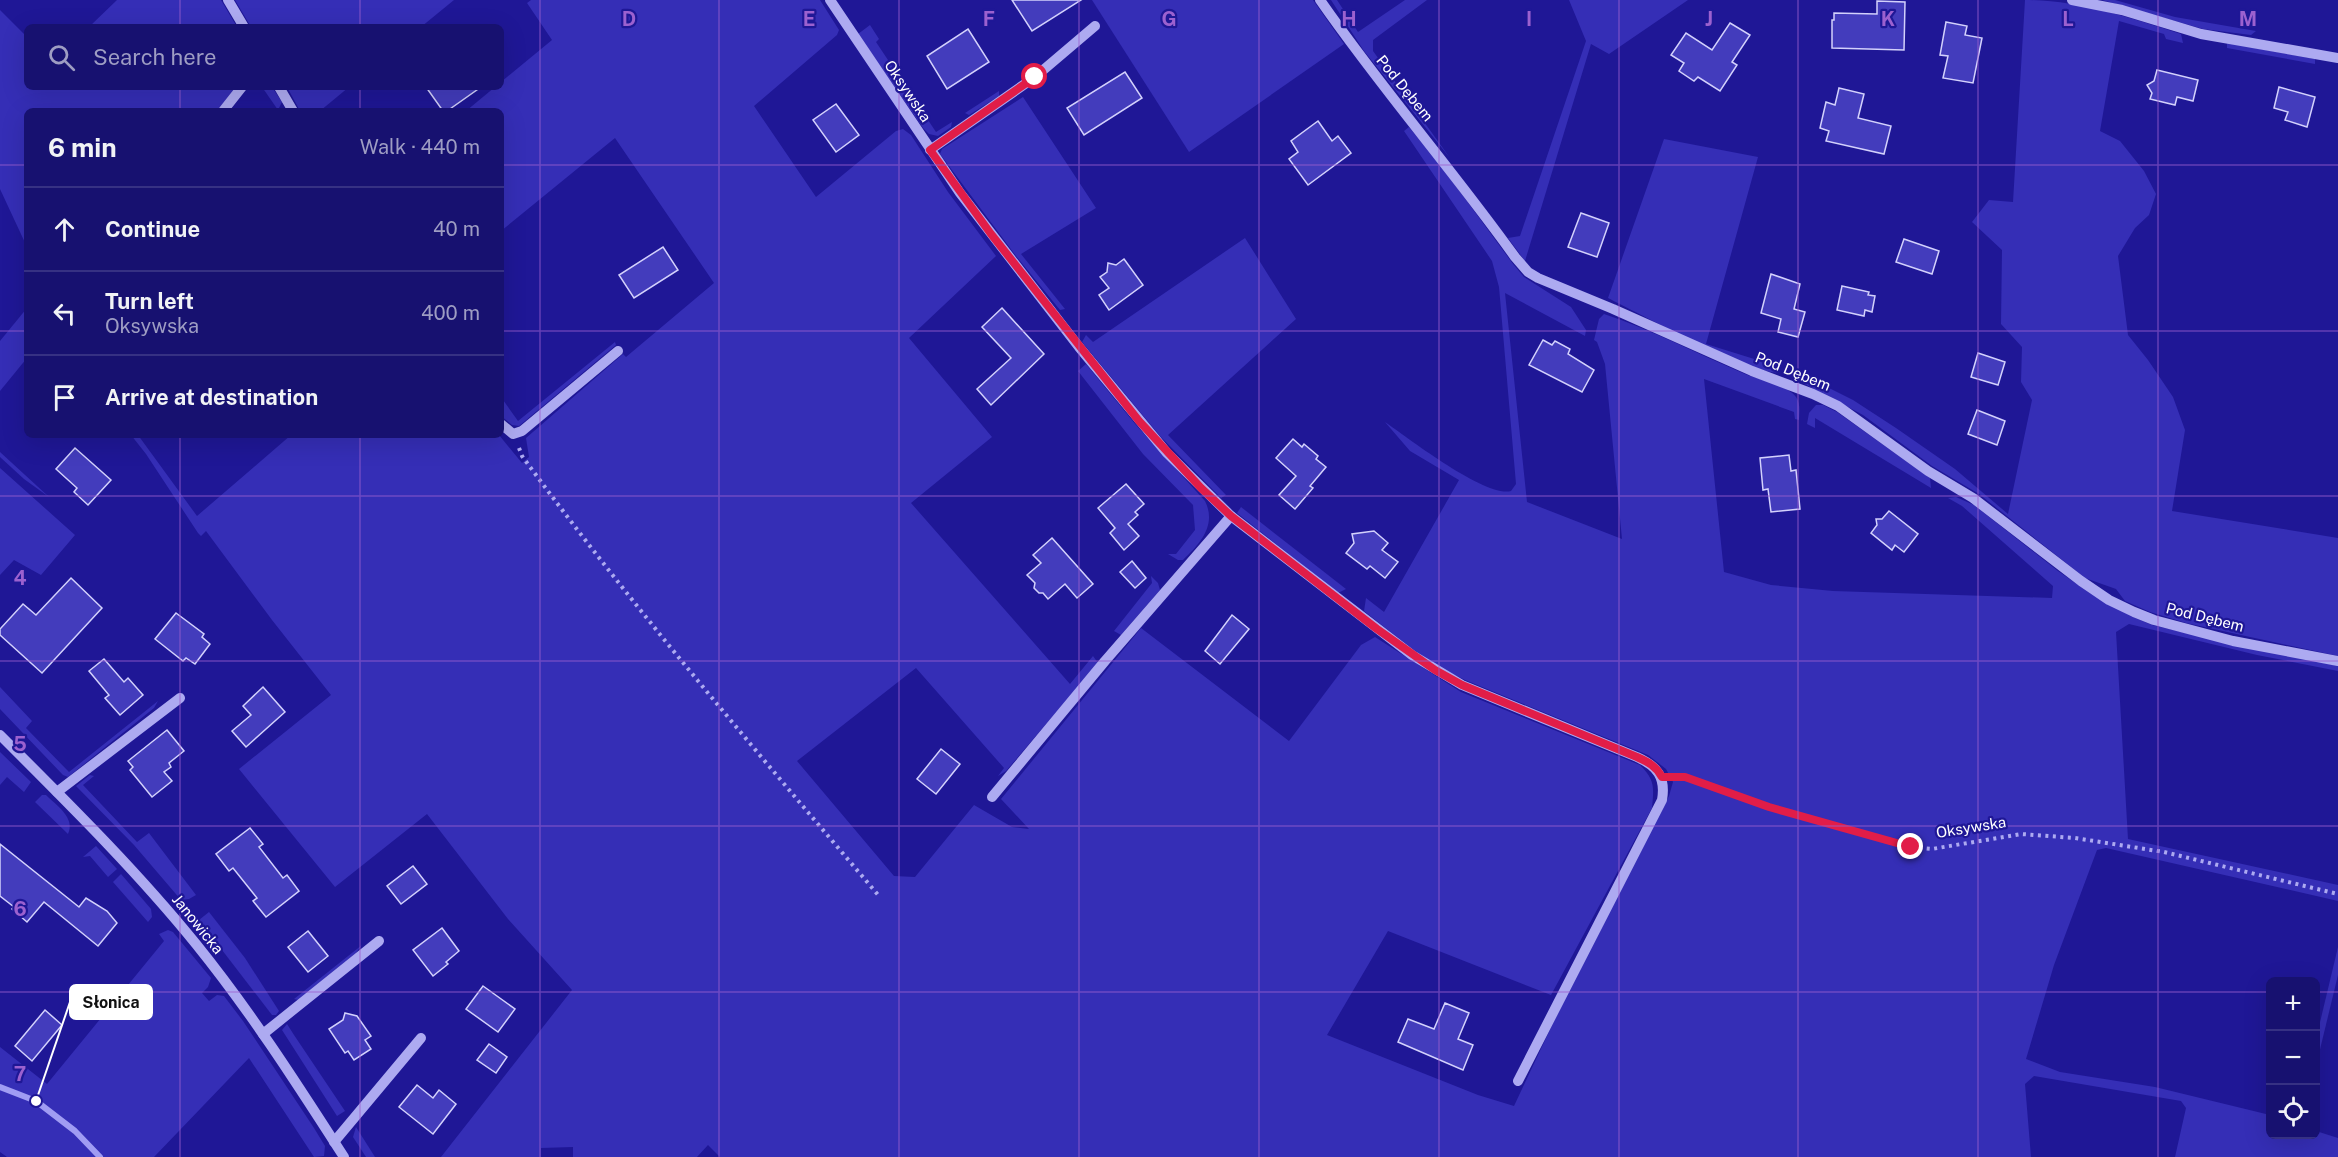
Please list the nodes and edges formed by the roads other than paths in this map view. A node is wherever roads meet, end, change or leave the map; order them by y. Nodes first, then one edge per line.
1 (228, 0) edge
2 (830, 0) edge
3 (1320, 0) edge
4 (2072, 0) edge
5 (242, 24) edge
6 (1095, 26) dead end
7 (2338, 58) edge
8 (240, 90) edge
9 (281, 90) edge
10 (225, 108) edge
11 (291, 108) edge
12 (930, 150) junction
13 (618, 351) dead end
14 (504, 426) edge
15 (1231, 516) junction
16 (2338, 661) edge
17 (180, 698) dead end
18 (0, 735) edge
19 (57, 792) junction
20 (992, 797) dead end
21 (379, 941) dead end
22 (263, 1034) junction
23 (421, 1038) dead end
24 (1518, 1081) dead end
25 (334, 1142) junction
26 (344, 1157) edge

1 - 5 street
2 - 12 street, Oksywska
3 - 16 street, Pod Dębem
4 - 7 street
6 - 12 street
8 - 10 street
9 - 11 street
12 - 15 street, Oksywska
13 - 14 street
15 - 20 street
15 - 24 street, Oksywska
17 - 19 street
18 - 19 street, Janowicka
19 - 22 street, Janowicka
21 - 22 street
22 - 25 street, Janowicka
23 - 25 street
25 - 26 street, Janowicka

